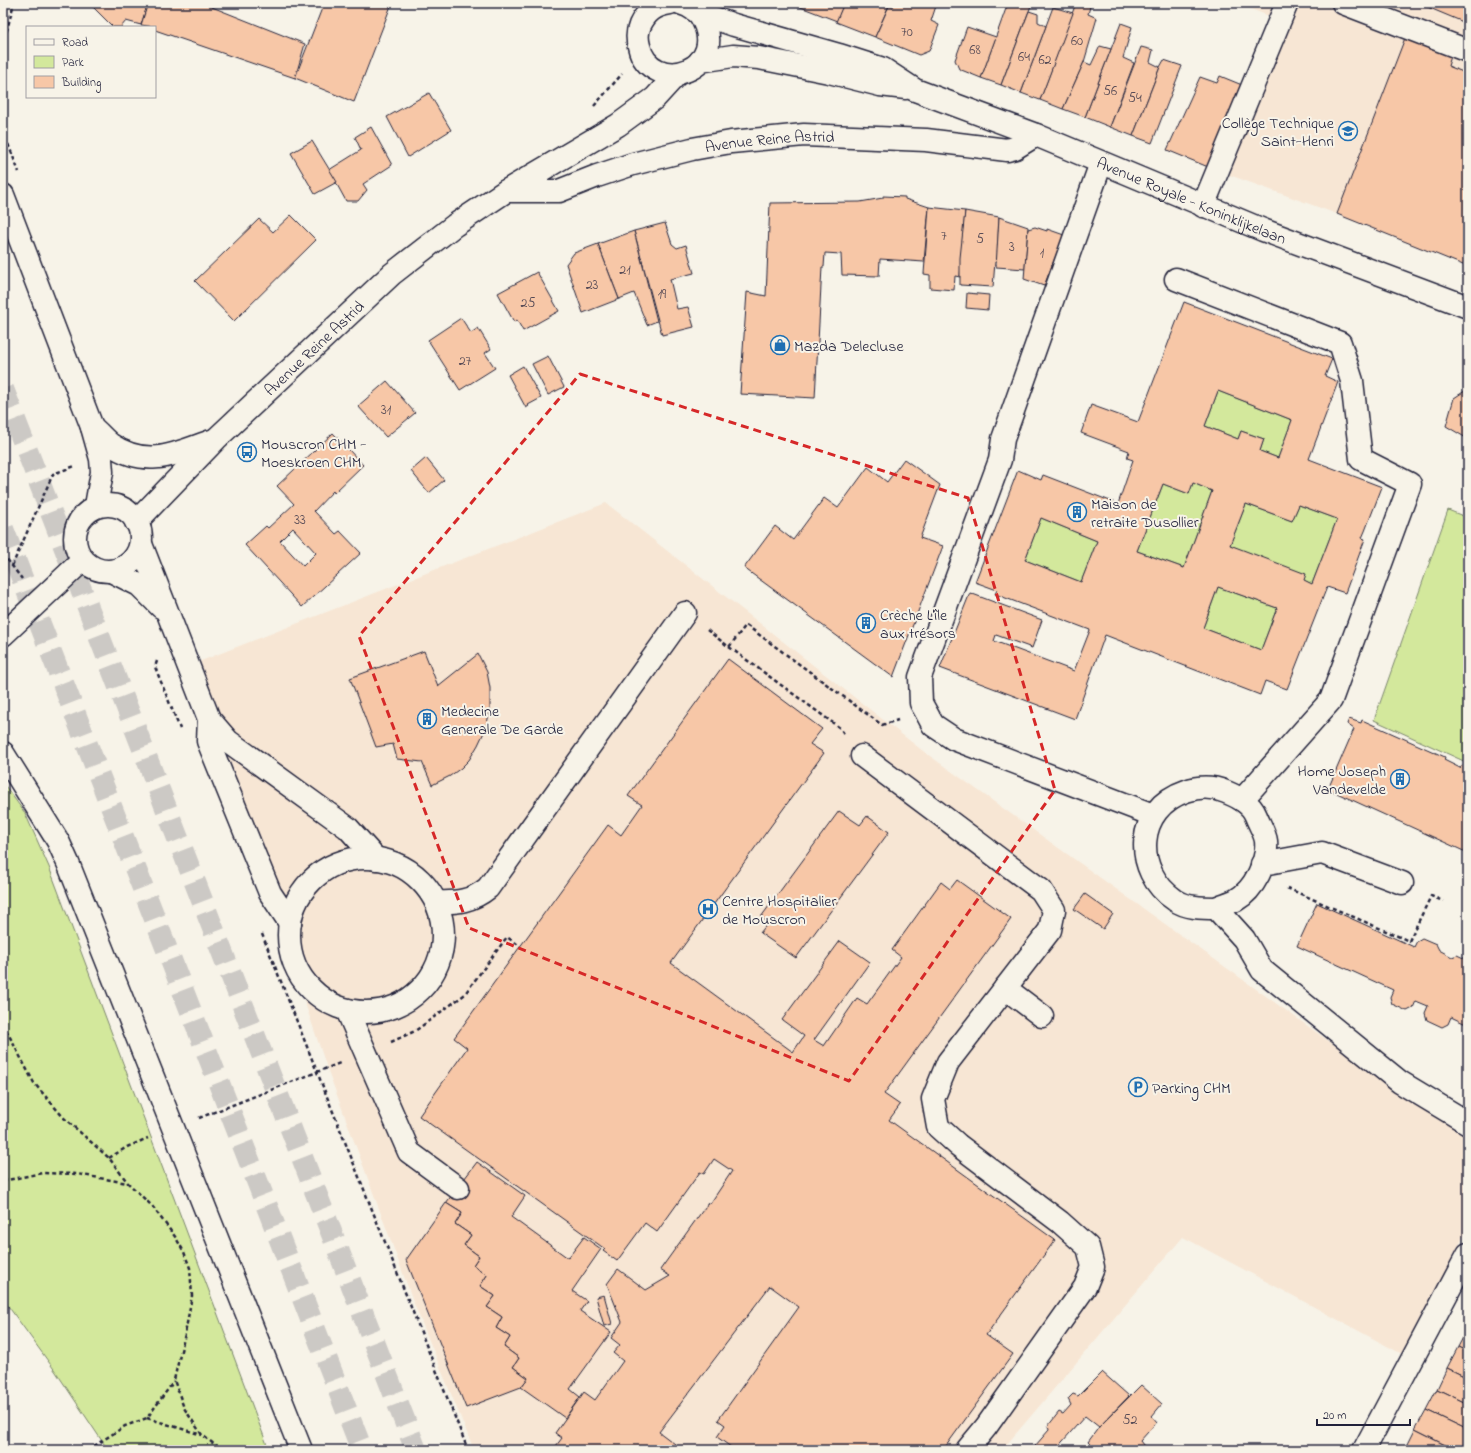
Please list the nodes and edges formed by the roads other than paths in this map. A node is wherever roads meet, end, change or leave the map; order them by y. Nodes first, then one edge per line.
1 (668, 3) edge
2 (1287, 3) edge
3 (1344, 3) edge
4 (699, 13) junction
5 (1468, 51) edge
6 (700, 61) junction
7 (677, 74) junction
8 (916, 90) junction
9 (1036, 135) junction
10 (1101, 163) junction
11 (506, 191) junction
12 (3, 195) edge
13 (1203, 206) junction
14 (1176, 279) dead end
15 (1468, 307) edge
16 (92, 426) junction
17 (216, 439) junction
18 (96, 506) junction
19 (136, 522) junction
20 (141, 544) junction
21 (83, 560) junction
22 (111, 571) junction
23 (166, 613) junction
24 (685, 613) road end
25 (3, 635) edge
26 (208, 719) junction
27 (3, 753) edge
28 (862, 756) road end
29 (260, 764) junction
30 (224, 780) junction
31 (1242, 800) junction
32 (1153, 815) junction
33 (376, 859) junction
34 (1261, 870) junction
35 (1402, 883) dead end
36 (436, 902) junction
37 (1216, 908) junction
38 (290, 923) junction
39 (1005, 988) junction
40 (347, 1010) junction
41 (1042, 1016) dead end
42 (1468, 1123) edge
43 (458, 1188) dead end
44 (1468, 1254) edge
45 (302, 1450) edge
46 (967, 1450) edge
47 (1364, 1450) edge

1 - 4 main road, Avenue Royale - Koninklijkelaan
1 - 7 main road, Avenue Royale - Koninklijkelaan
2 - 13 main road
3 - 5 main road
4 - 6 main road
4 - 8 main road, Avenue Royale - Koninklijkelaan
6 - 7 main road, Avenue Royale - Koninklijkelaan
6 - 8 main road, Avenue Royale - Koninklijkelaan
7 - 11 main road, Avenue Reine Astrid
8 - 9 main road, Avenue Royale - Koninklijkelaan
9 - 10 main road, Avenue Royale - Koninklijkelaan
9 - 11 main road, Avenue Reine Astrid
10 - 13 main road, Avenue Royale - Koninklijkelaan
10 - 32 main road
11 - 17 main road, Avenue Reine Astrid
12 - 16 main road
13 - 15 main road, Avenue Royale - Koninklijkelaan
14 - 31 main road
16 - 17 main road
16 - 18 main road
17 - 19 main road, Avenue Reine Astrid
18 - 19 main road
18 - 21 main road
19 - 20 main road
20 - 22 main road
20 - 23 main road
21 - 22 main road
21 - 25 main road
22 - 23 main road
23 - 26 main road
24 - 36 main road
26 - 29 main road
26 - 30 main road
27 - 45 main road
28 - 39 main road
29 - 30 main road
29 - 33 main road
30 - 38 main road
31 - 32 main road
31 - 34 main road
32 - 37 main road
33 - 36 main road
33 - 38 main road
34 - 35 main road
34 - 37 main road
36 - 40 main road
37 - 42 main road
38 - 40 main road
39 - 41 main road
39 - 46 main road
40 - 43 main road
44 - 47 main road

